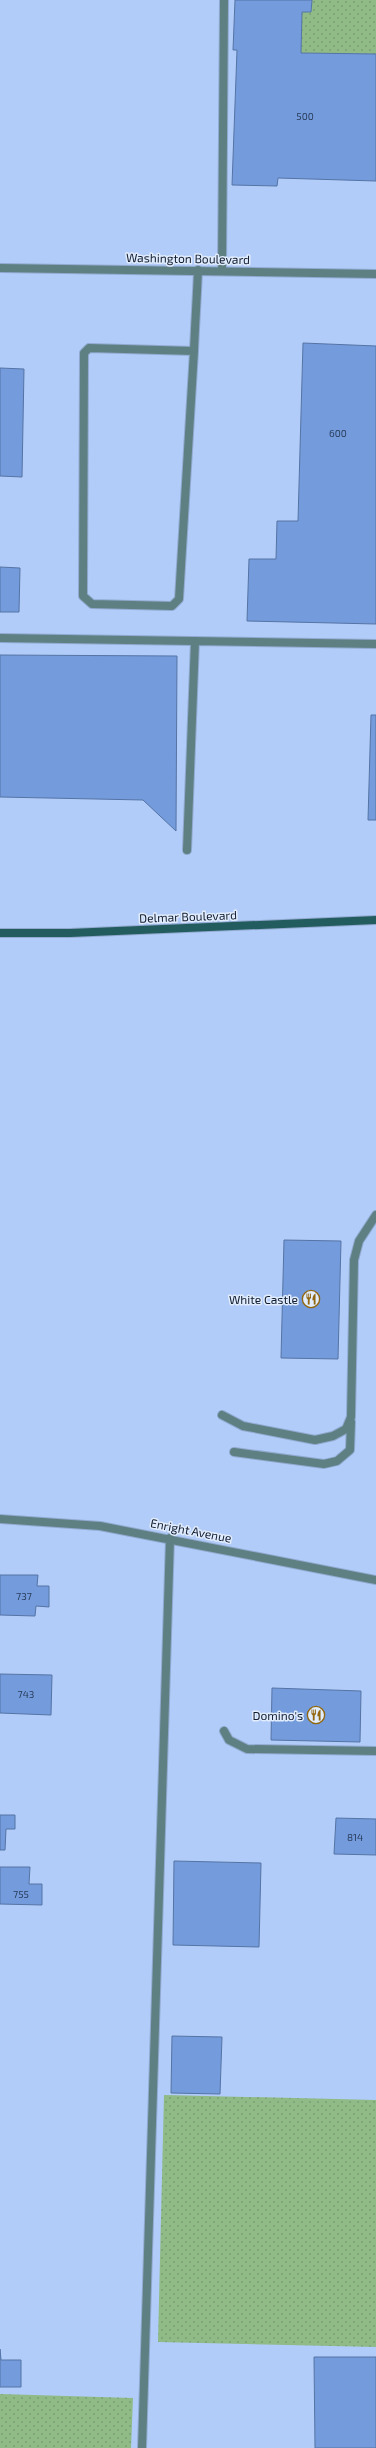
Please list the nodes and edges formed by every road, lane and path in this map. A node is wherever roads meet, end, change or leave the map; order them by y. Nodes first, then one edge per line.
1 (224, 0) edge
2 (0, 268) edge
3 (198, 270) junction
4 (222, 271) junction
5 (376, 274) edge
6 (194, 351) junction
7 (0, 638) edge
8 (195, 641) junction
9 (376, 644) edge
10 (187, 850) dead end
11 (376, 920) edge
12 (0, 933) edge
13 (376, 1215) edge
14 (222, 1415) dead end
15 (351, 1417) junction
16 (234, 1452) dead end
17 (0, 1519) edge
18 (170, 1538) junction
19 (376, 1580) edge
20 (224, 1731) dead end
21 (376, 1751) edge
22 (142, 2448) edge

1 - 4 street
2 - 3 street, Washington Boulevard
3 - 4 street, Washington Boulevard
3 - 6 street
4 - 5 street, Washington Boulevard
6 - 6 street
7 - 8 street
8 - 9 street
8 - 10 street
11 - 12 main road, Delmar Boulevard
13 - 15 street
14 - 15 street
15 - 16 street
17 - 18 street, Enright Avenue
18 - 19 street, Enright Avenue
18 - 22 street
20 - 21 street

